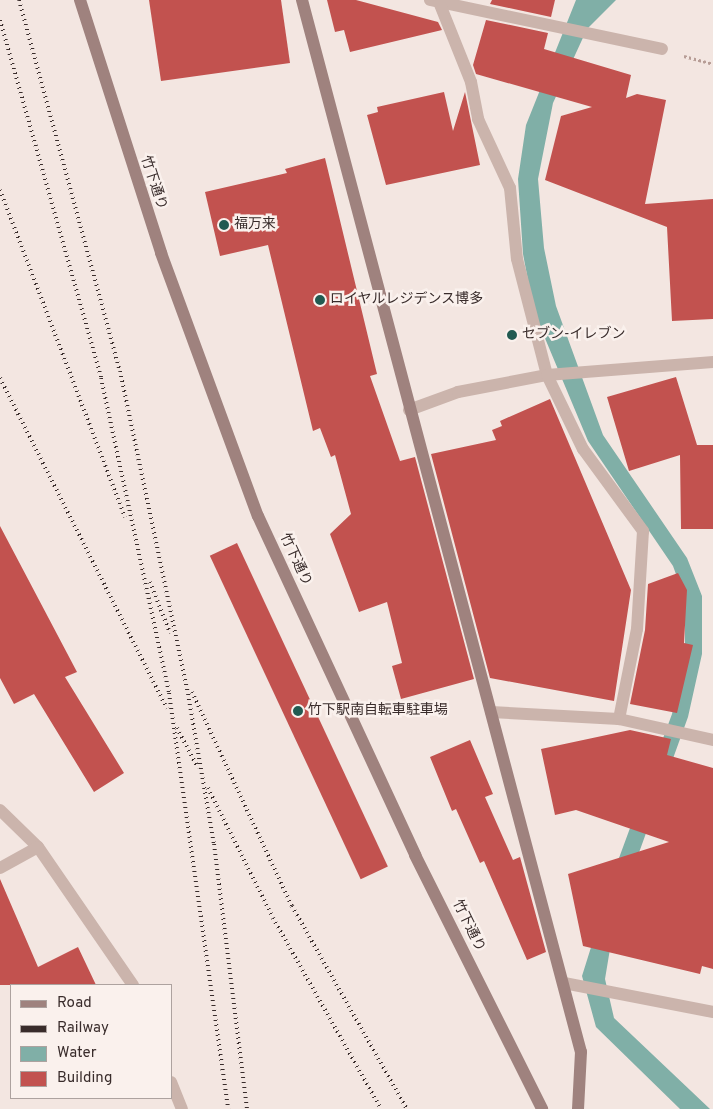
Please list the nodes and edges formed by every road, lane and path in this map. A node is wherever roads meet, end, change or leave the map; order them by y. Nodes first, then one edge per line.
1 (80, 0) edge
2 (302, 0) edge
3 (434, 1) edge
4 (662, 49) dead end
5 (713, 362) edge
6 (547, 374) junction
7 (408, 410) junction
8 (491, 712) junction
9 (619, 719) junction
10 (713, 740) edge
11 (0, 810) edge
12 (38, 847) junction
13 (0, 868) edge
14 (564, 983) junction
15 (132, 984) edge
16 (713, 1012) edge
17 (172, 1084) edge
18 (182, 1109) edge
19 (542, 1109) edge
20 (578, 1109) edge

1 - 19 main road, 竹下通り
2 - 7 main road
3 - 4 street
3 - 6 street
5 - 6 street
6 - 7 street
6 - 9 street
7 - 8 main road
8 - 9 street
8 - 14 main road
9 - 10 street
11 - 12 street
12 - 13 street
12 - 15 street
14 - 16 street
14 - 20 main road
17 - 18 street

